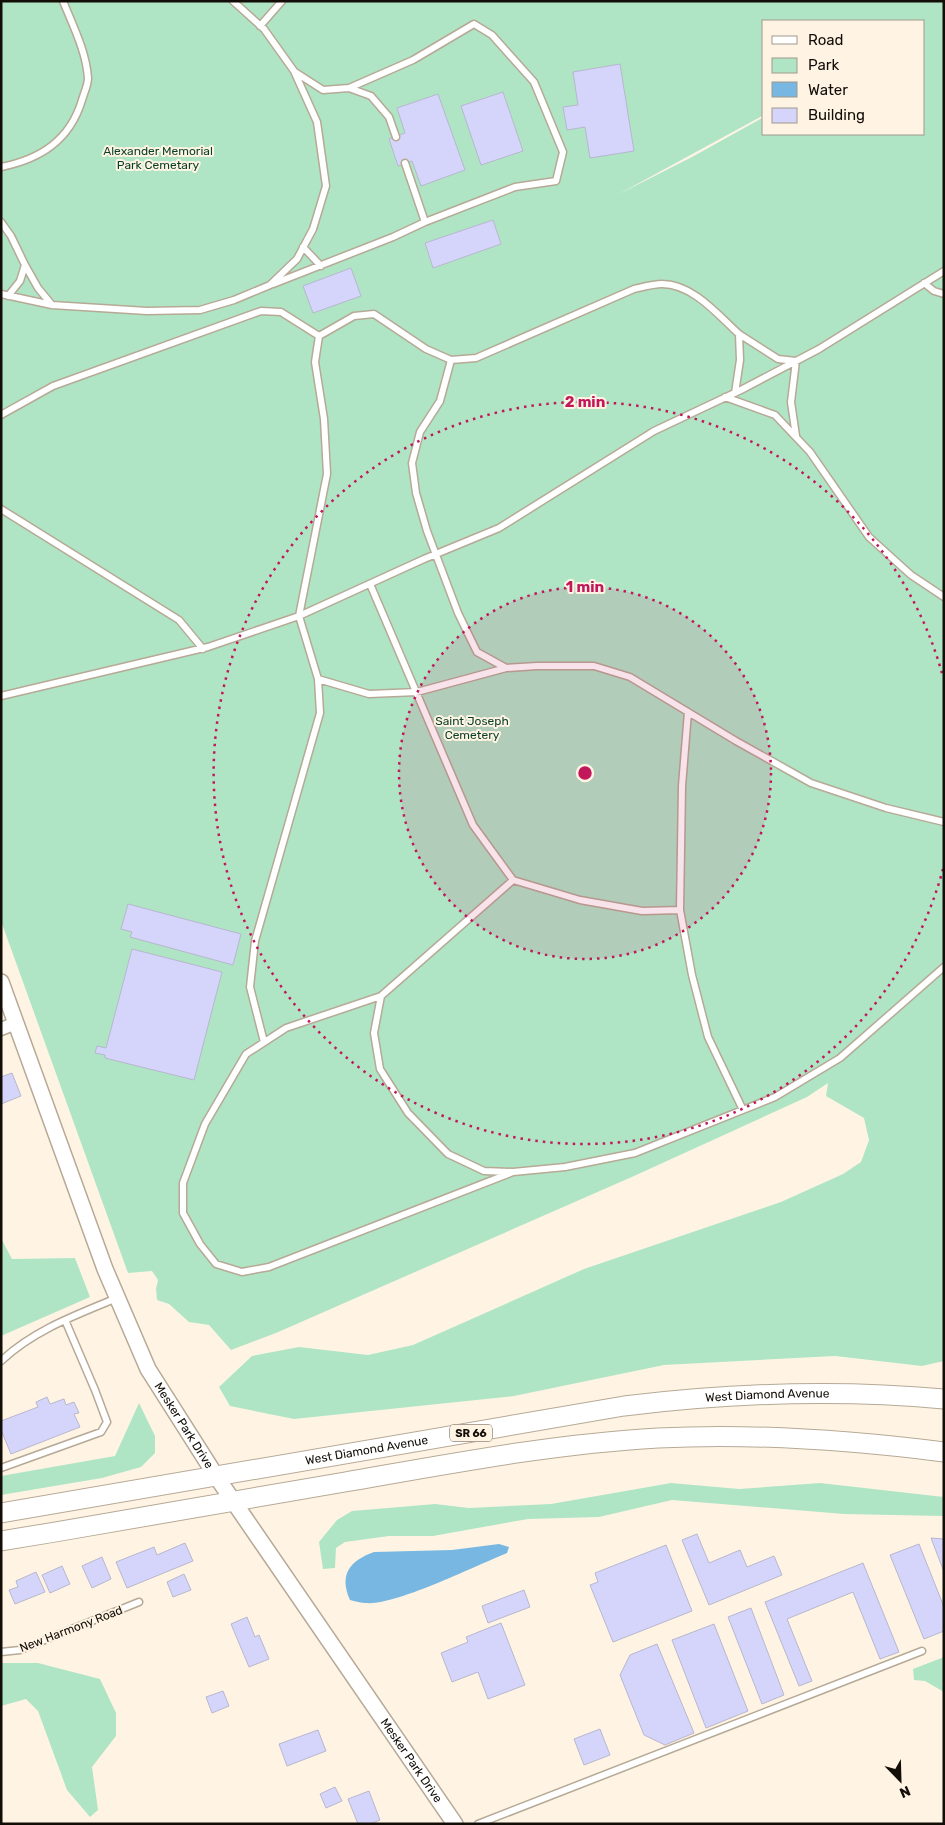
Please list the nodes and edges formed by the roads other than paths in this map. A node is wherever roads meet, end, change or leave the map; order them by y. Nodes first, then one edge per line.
1 (63, 1) edge
2 (234, 1) edge
3 (282, 1) edge
4 (260, 26) junction
5 (294, 71) junction
6 (349, 88) junction
7 (396, 137) dead end
8 (405, 163) dead end
9 (1, 167) edge
10 (1, 222) edge
11 (425, 222) junction
12 (303, 247) junction
13 (25, 265) junction
14 (321, 266) junction
15 (944, 271) edge
16 (924, 283) junction
17 (270, 285) junction
18 (944, 294) edge
19 (5, 295) edge
20 (52, 305) junction
21 (739, 334) junction
22 (319, 336) junction
23 (451, 360) junction
24 (796, 361) junction
25 (735, 393) junction
26 (725, 397) junction
27 (1, 415) edge
28 (797, 438) junction
29 (1, 510) edge
30 (437, 553) junction
31 (370, 584) junction
32 (944, 597) edge
33 (299, 616) junction
34 (203, 649) junction
35 (506, 668) junction
36 (318, 679) junction
37 (417, 692) junction
38 (1, 696) edge
39 (688, 712) junction
40 (944, 822) edge
41 (513, 880) junction
42 (680, 910) junction
43 (944, 967) edge
44 (1, 982) edge
45 (382, 996) junction
46 (16, 1023) junction
47 (1, 1029) edge
48 (264, 1042) junction
49 (743, 1110) junction
50 (513, 1172) junction
51 (117, 1298) junction
52 (65, 1320) junction
53 (1, 1361) edge
54 (944, 1400) edge
55 (944, 1452) edge
56 (1, 1468) edge
57 (216, 1476) junction
58 (234, 1502) junction
59 (1, 1513) edge
60 (1, 1541) edge
61 (139, 1602) dead end
62 (922, 1650) dead end
63 (1, 1652) edge
64 (455, 1824) edge
65 (478, 1824) edge

1 - 9 lane
2 - 4 lane
3 - 4 lane
4 - 5 lane
5 - 6 lane
5 - 12 lane
6 - 7 lane
6 - 11 lane
8 - 11 lane
10 - 13 lane
11 - 14 lane
12 - 14 lane
12 - 17 lane
13 - 19 lane
13 - 20 lane
14 - 17 lane
15 - 16 lane
16 - 18 lane
16 - 24 lane
17 - 20 lane
19 - 20 lane
21 - 23 lane
21 - 24 lane
21 - 25 lane
22 - 23 lane
22 - 27 lane
22 - 33 lane
23 - 30 lane
24 - 25 lane
24 - 28 lane
25 - 26 lane
26 - 28 lane
26 - 30 lane
28 - 32 lane
29 - 34 lane
30 - 31 lane
30 - 35 lane
31 - 33 lane
31 - 37 lane
33 - 34 lane
33 - 36 lane
34 - 38 lane
35 - 37 lane
35 - 39 lane
36 - 37 lane
36 - 48 lane
37 - 41 lane
39 - 40 lane
39 - 42 lane
41 - 42 lane
41 - 45 lane
42 - 49 lane
43 - 49 lane
44 - 46 street, Mesker Park Drive
45 - 48 lane
45 - 50 lane
46 - 47 street
46 - 51 street, Mesker Park Drive
48 - 50 lane
49 - 50 lane
51 - 52 lane
51 - 57 street, Mesker Park Drive
52 - 53 lane
52 - 56 lane
54 - 57 main road, West Diamond Avenue / SR 66
55 - 58 main road, SR 66
57 - 58 street, Mesker Park Drive
57 - 59 main road, West Diamond Avenue / SR 66
58 - 60 main road, SR 66
58 - 64 street, Mesker Park Drive
61 - 63 lane, New Harmony Road
62 - 65 lane

